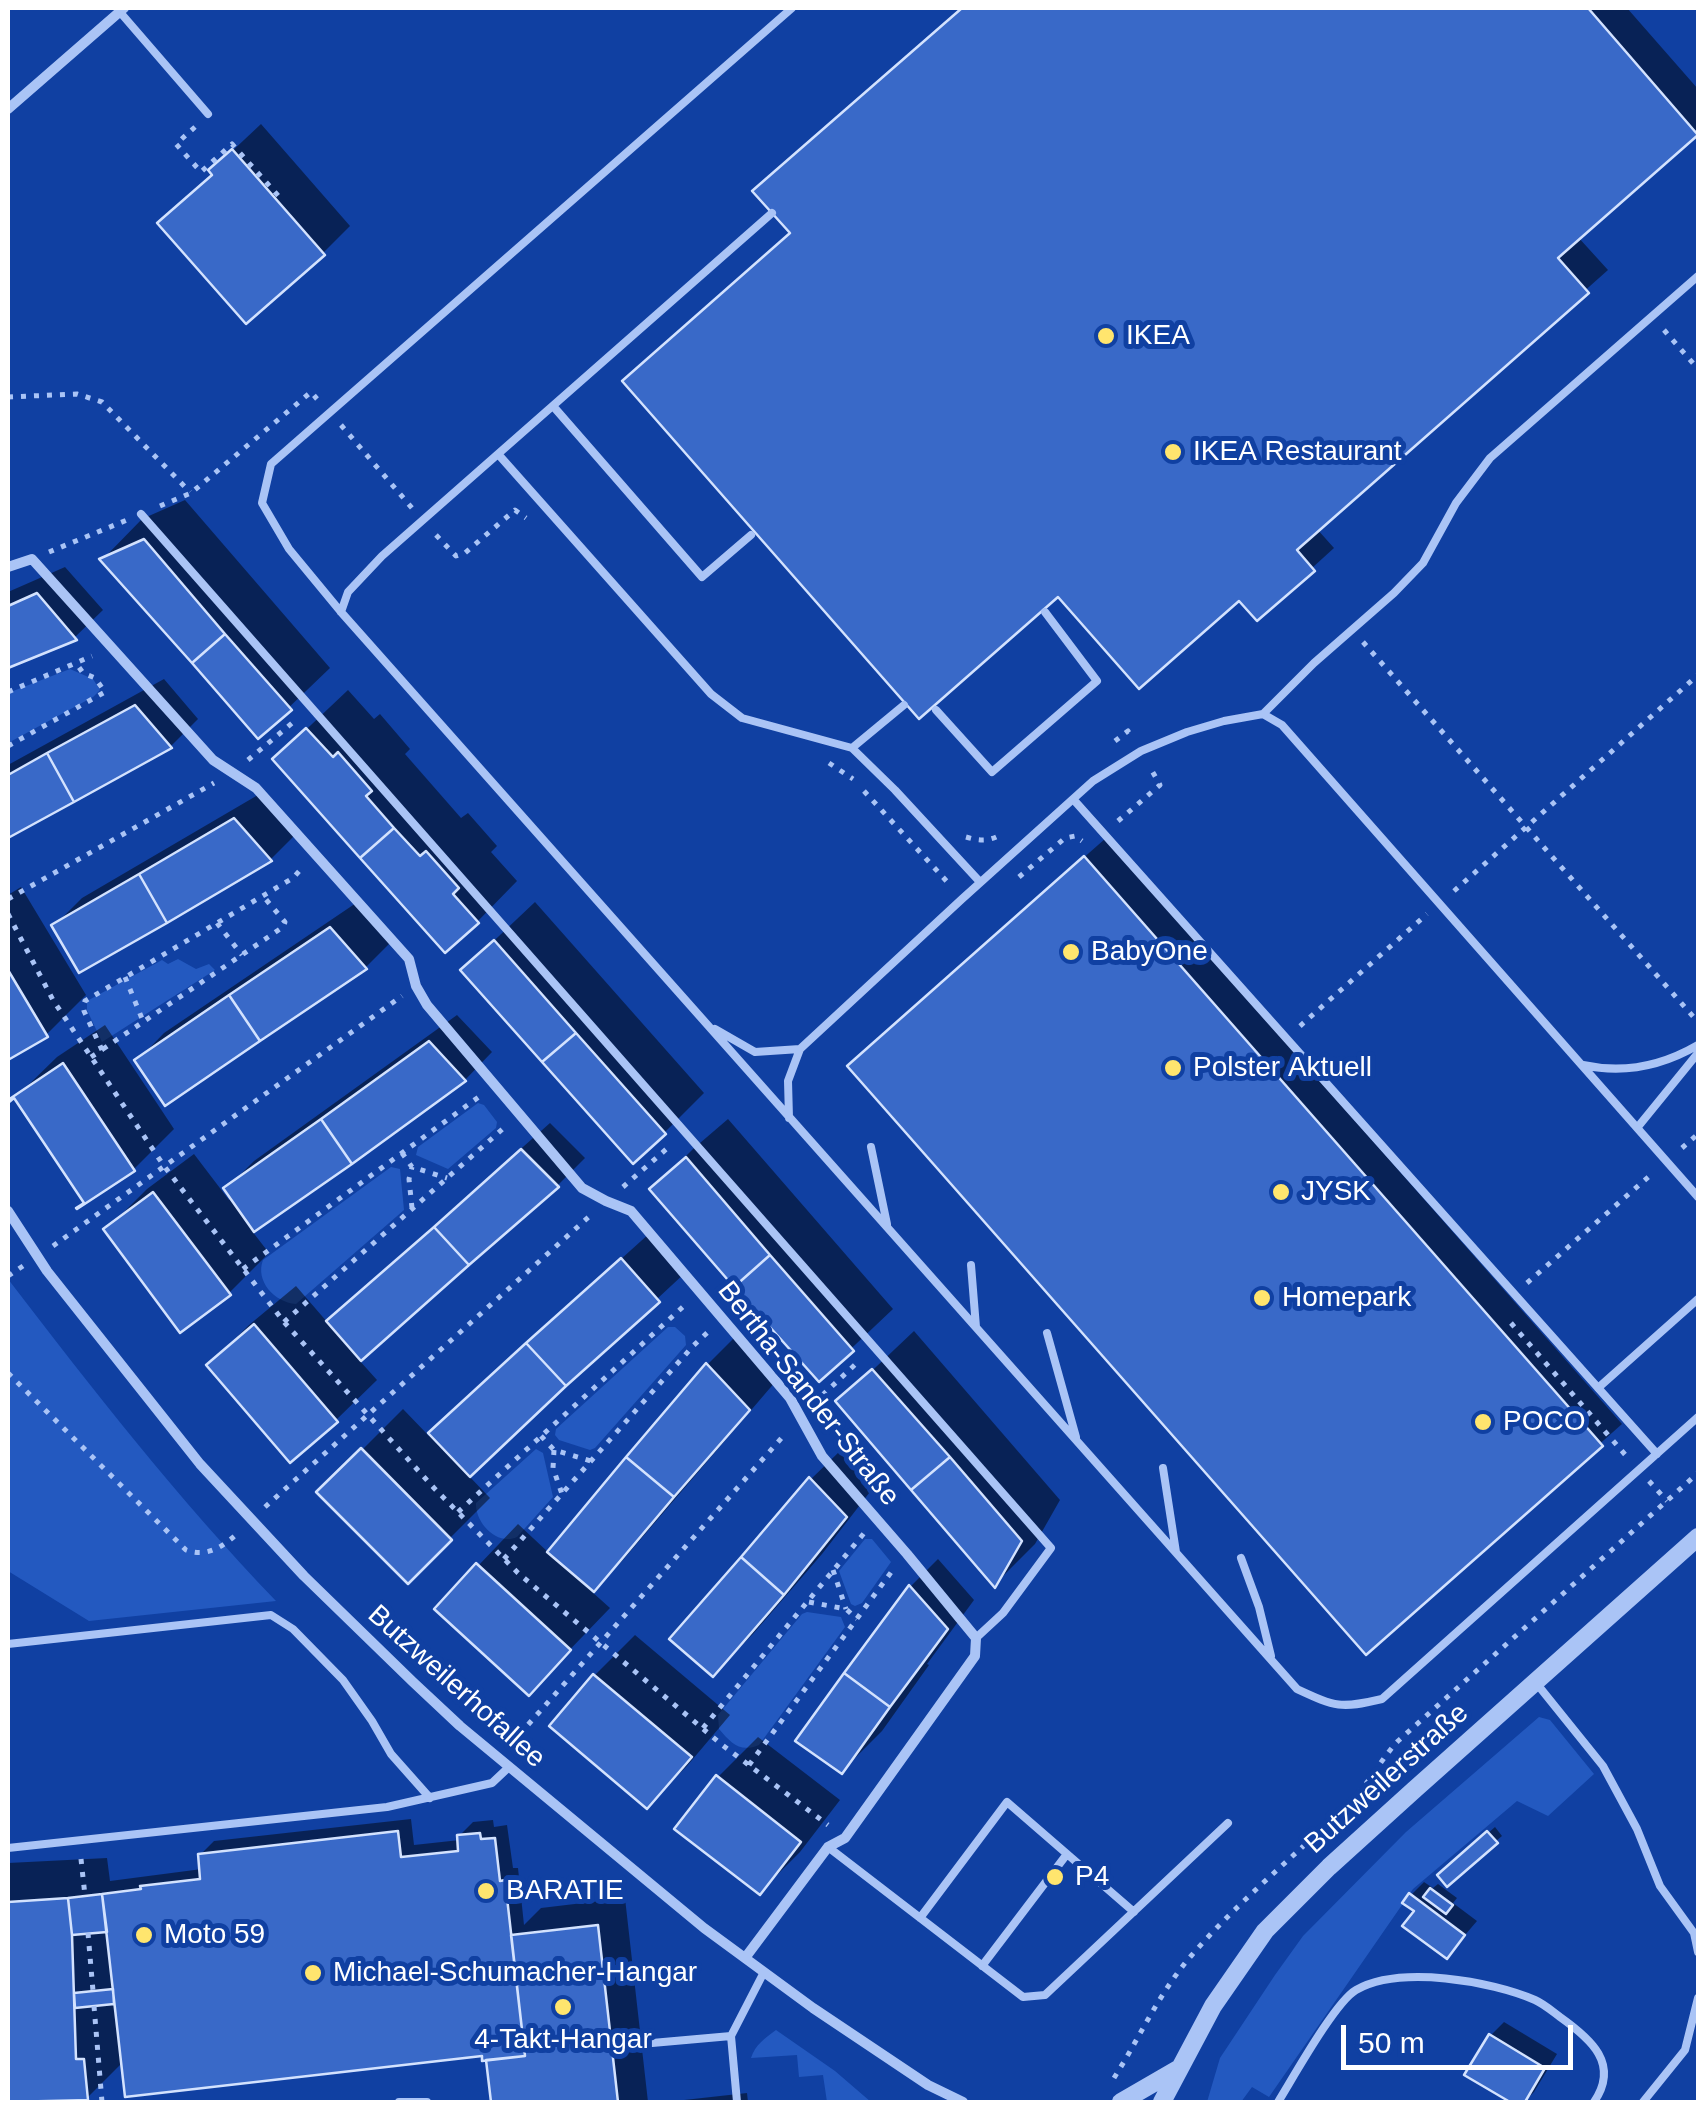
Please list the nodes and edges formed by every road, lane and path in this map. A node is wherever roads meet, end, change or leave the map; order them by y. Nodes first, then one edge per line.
1 (792, 8) edge
2 (121, 10) edge
3 (8, 109) edge
4 (208, 114) joint
5 (282, 200) dead end
6 (772, 213) dead end
7 (1698, 276) edge
8 (1652, 317) junction
9 (1698, 369) edge
10 (311, 392) dead end
11 (8, 397) edge
12 (552, 406) junction
13 (498, 454) junction
14 (191, 493) junction
15 (141, 514) junction
16 (752, 535) dead end
17 (32, 559) junction
18 (8, 568) edge
19 (340, 612) junction
20 (1045, 612) dead end
21 (1352, 630) junction
22 (111, 648) junction
23 (76, 663) junction
24 (1698, 674) edge
25 (8, 692) edge
26 (904, 705) dead end
27 (312, 708) junction
28 (936, 710) dead end
29 (1263, 714) junction
30 (8, 746) edge
31 (852, 748) junction
32 (234, 772) junction
33 (1073, 798) junction
34 (1525, 827) junction
35 (316, 853) junction
36 (980, 882) junction
37 (263, 896) junction
38 (8, 899) edge
39 (1440, 903) junction
40 (8, 914) edge
41 (217, 923) junction
42 (242, 955) junction
43 (126, 977) junction
44 (416, 986) junction
45 (143, 1022) junction
46 (1698, 1022) edge
47 (706, 1024) junction
48 (1286, 1038) junction
49 (1698, 1045) edge
50 (102, 1050) junction
51 (800, 1050) junction
52 (1698, 1054) edge
53 (91, 1057) junction
54 (1582, 1065) junction
55 (494, 1085) junction
56 (520, 1114) junction
57 (790, 1118) junction
58 (1637, 1128) junction
59 (686, 1132) junction
60 (1698, 1134) edge
61 (871, 1147) dead end
62 (402, 1153) junction
63 (1666, 1161) junction
64 (164, 1166) junction
65 (412, 1167) junction
66 (447, 1178) junction
67 (1698, 1197) edge
68 (606, 1202) junction
69 (412, 1209) junction
70 (8, 1210) edge
71 (888, 1228) junction
72 (38, 1256) junction
73 (971, 1266) dead end
74 (242, 1269) junction
75 (700, 1292) junction
76 (1514, 1294) junction
77 (1698, 1299) edge
78 (722, 1319) junction
79 (284, 1322) junction
80 (976, 1327) junction
81 (1047, 1333) dead end
82 (874, 1347) junction
83 (8, 1373) edge
84 (1598, 1388) junction
85 (368, 1415) junction
86 (800, 1416) junction
87 (1698, 1417) edge
88 (541, 1436) junction
89 (1078, 1441) junction
90 (554, 1450) junction
91 (1657, 1454) junction
92 (591, 1461) junction
93 (1163, 1468) dead end
94 (1698, 1474) edge
95 (562, 1494) junction
96 (458, 1512) junction
97 (252, 1519) junction
98 (878, 1520) junction
99 (1698, 1537) edge
100 (1176, 1552) junction
101 (907, 1554) junction
102 (1241, 1558) dead end
103 (504, 1559) junction
104 (833, 1570) junction
105 (807, 1602) junction
106 (846, 1609) junction
107 (856, 1619) junction
108 (976, 1638) junction
109 (8, 1644) edge
110 (601, 1644) junction
111 (1272, 1660) junction
112 (1536, 1683) junction
113 (702, 1728) junction
114 (500, 1758) junction
115 (748, 1765) junction
116 (509, 1767) junction
117 (430, 1798) junction
118 (1228, 1823) dead end
119 (845, 1838) junction
120 (80, 1841) junction
121 (8, 1848) edge
122 (828, 1848) junction
123 (1067, 1854) junction
124 (85, 1896) dead end
125 (1134, 1912) junction
126 (920, 1918) junction
127 (88, 1934) dead end
128 (1698, 1952) edge
129 (745, 1958) junction
130 (982, 1966) junction
131 (764, 1972) junction
132 (93, 1991) dead end
133 (1698, 1998) edge
134 (94, 2006) dead end
135 (731, 2036) junction
136 (652, 2043) dead end
137 (1178, 2068) junction
138 (1111, 2082) dead end
139 (1165, 2101) edge
140 (102, 2102) edge
141 (399, 2102) edge
142 (426, 2102) edge
143 (737, 2102) edge
144 (963, 2102) edge
145 (1122, 2102) edge
146 (1278, 2102) edge
147 (1594, 2102) edge
148 (1643, 2102) edge

1 - 19 lane
2 - 3 street
2 - 4 lane
4 - 5 path
6 - 12 lane
7 - 8 lane
8 - 9 path
8 - 21 lane
10 - 14 path
11 - 14 path
12 - 13 lane
12 - 16 lane
13 - 19 lane
13 - 31 lane
14 - 15 path
15 - 17 path
15 - 27 lane
17 - 18 street
17 - 22 street, Bertha-Sander-Straße
19 - 47 lane
20 - 28 lane
21 - 29 lane
21 - 34 path
22 - 23 path
22 - 32 street, Bertha-Sander-Straße
23 - 25 path
23 - 30 path
24 - 34 path
26 - 31 lane
27 - 32 path
27 - 59 lane
29 - 33 lane
29 - 39 lane
31 - 36 lane
32 - 35 street, Bertha-Sander-Straße
32 - 38 path
33 - 36 lane
33 - 48 lane
34 - 39 path
34 - 46 path
35 - 37 path
35 - 44 street, Bertha-Sander-Straße
36 - 51 lane
37 - 41 path
37 - 42 path
39 - 48 path
39 - 54 lane
40 - 53 path
41 - 42 path
41 - 43 path
42 - 45 path
43 - 45 path
43 - 50 path
44 - 55 street, Bertha-Sander-Straße
44 - 64 path
45 - 50 path
47 - 51 lane
47 - 57 lane
48 - 76 lane
49 - 54 lane
50 - 53 path
51 - 57 lane
52 - 58 lane
53 - 64 path
54 - 58 lane
55 - 56 street, Bertha-Sander-Straße
55 - 62 path
56 - 66 path
56 - 68 street, Bertha-Sander-Straße
57 - 71 lane
58 - 63 lane
59 - 68 path
59 - 82 lane
60 - 63 path
61 - 71 lane
62 - 65 path
62 - 74 path
63 - 67 lane
63 - 76 path
64 - 72 path
64 - 74 path
65 - 66 path
65 - 69 path
66 - 69 path
68 - 75 street, Bertha-Sander-Straße
68 - 85 path
69 - 79 path
70 - 72 street, Butzweilerhofallee
71 - 80 lane
72 - 97 street, Butzweilerhofallee
73 - 80 lane
74 - 79 path
75 - 78 street, Bertha-Sander-Straße
75 - 88 path
76 - 84 lane
77 - 84 lane
78 - 86 street, Bertha-Sander-Straße
78 - 92 path
79 - 85 path
80 - 89 lane
81 - 89 lane
82 - 86 path
82 - 108 lane
83 - 97 path
84 - 91 lane
85 - 96 path
85 - 97 path
86 - 98 street, Bertha-Sander-Straße
86 - 110 path
87 - 91 lane
88 - 90 path
88 - 96 path
89 - 100 lane
90 - 92 path
90 - 95 path
91 - 111 lane
92 - 95 path
93 - 100 lane
94 - 138 path
95 - 103 path
96 - 103 path
97 - 114 street, Butzweilerhofallee
98 - 101 street, Bertha-Sander-Straße
98 - 104 path
99 - 112 street, Butzweilerstraße
100 - 111 lane
101 - 107 path
101 - 108 street, Bertha-Sander-Straße
102 - 111 lane
103 - 110 path
104 - 105 path
104 - 106 path
105 - 106 path
105 - 113 path
106 - 107 path
107 - 115 path
108 - 119 street
109 - 117 lane
110 - 113 path
110 - 114 path
112 - 128 lane
112 - 137 street, Butzweilerstraße
113 - 115 path
114 - 116 street, Butzweilerhofallee
115 - 119 path
116 - 117 lane
116 - 129 street, Butzweilerhofallee
117 - 120 lane
118 - 125 lane
119 - 122 street
120 - 121 lane
120 - 124 path
122 - 126 lane
122 - 129 street
123 - 125 lane
123 - 126 lane
123 - 130 lane
125 - 130 lane
126 - 130 lane
127 - 132 path
129 - 131 street, Butzweilerhofallee
131 - 135 lane
131 - 144 street, Butzweilerhofallee
133 - 148 lane
134 - 140 path
135 - 136 lane
135 - 143 lane
137 - 139 street, Butzweilerstraße
137 - 145 street
141 - 142 lane
146 - 147 lane

